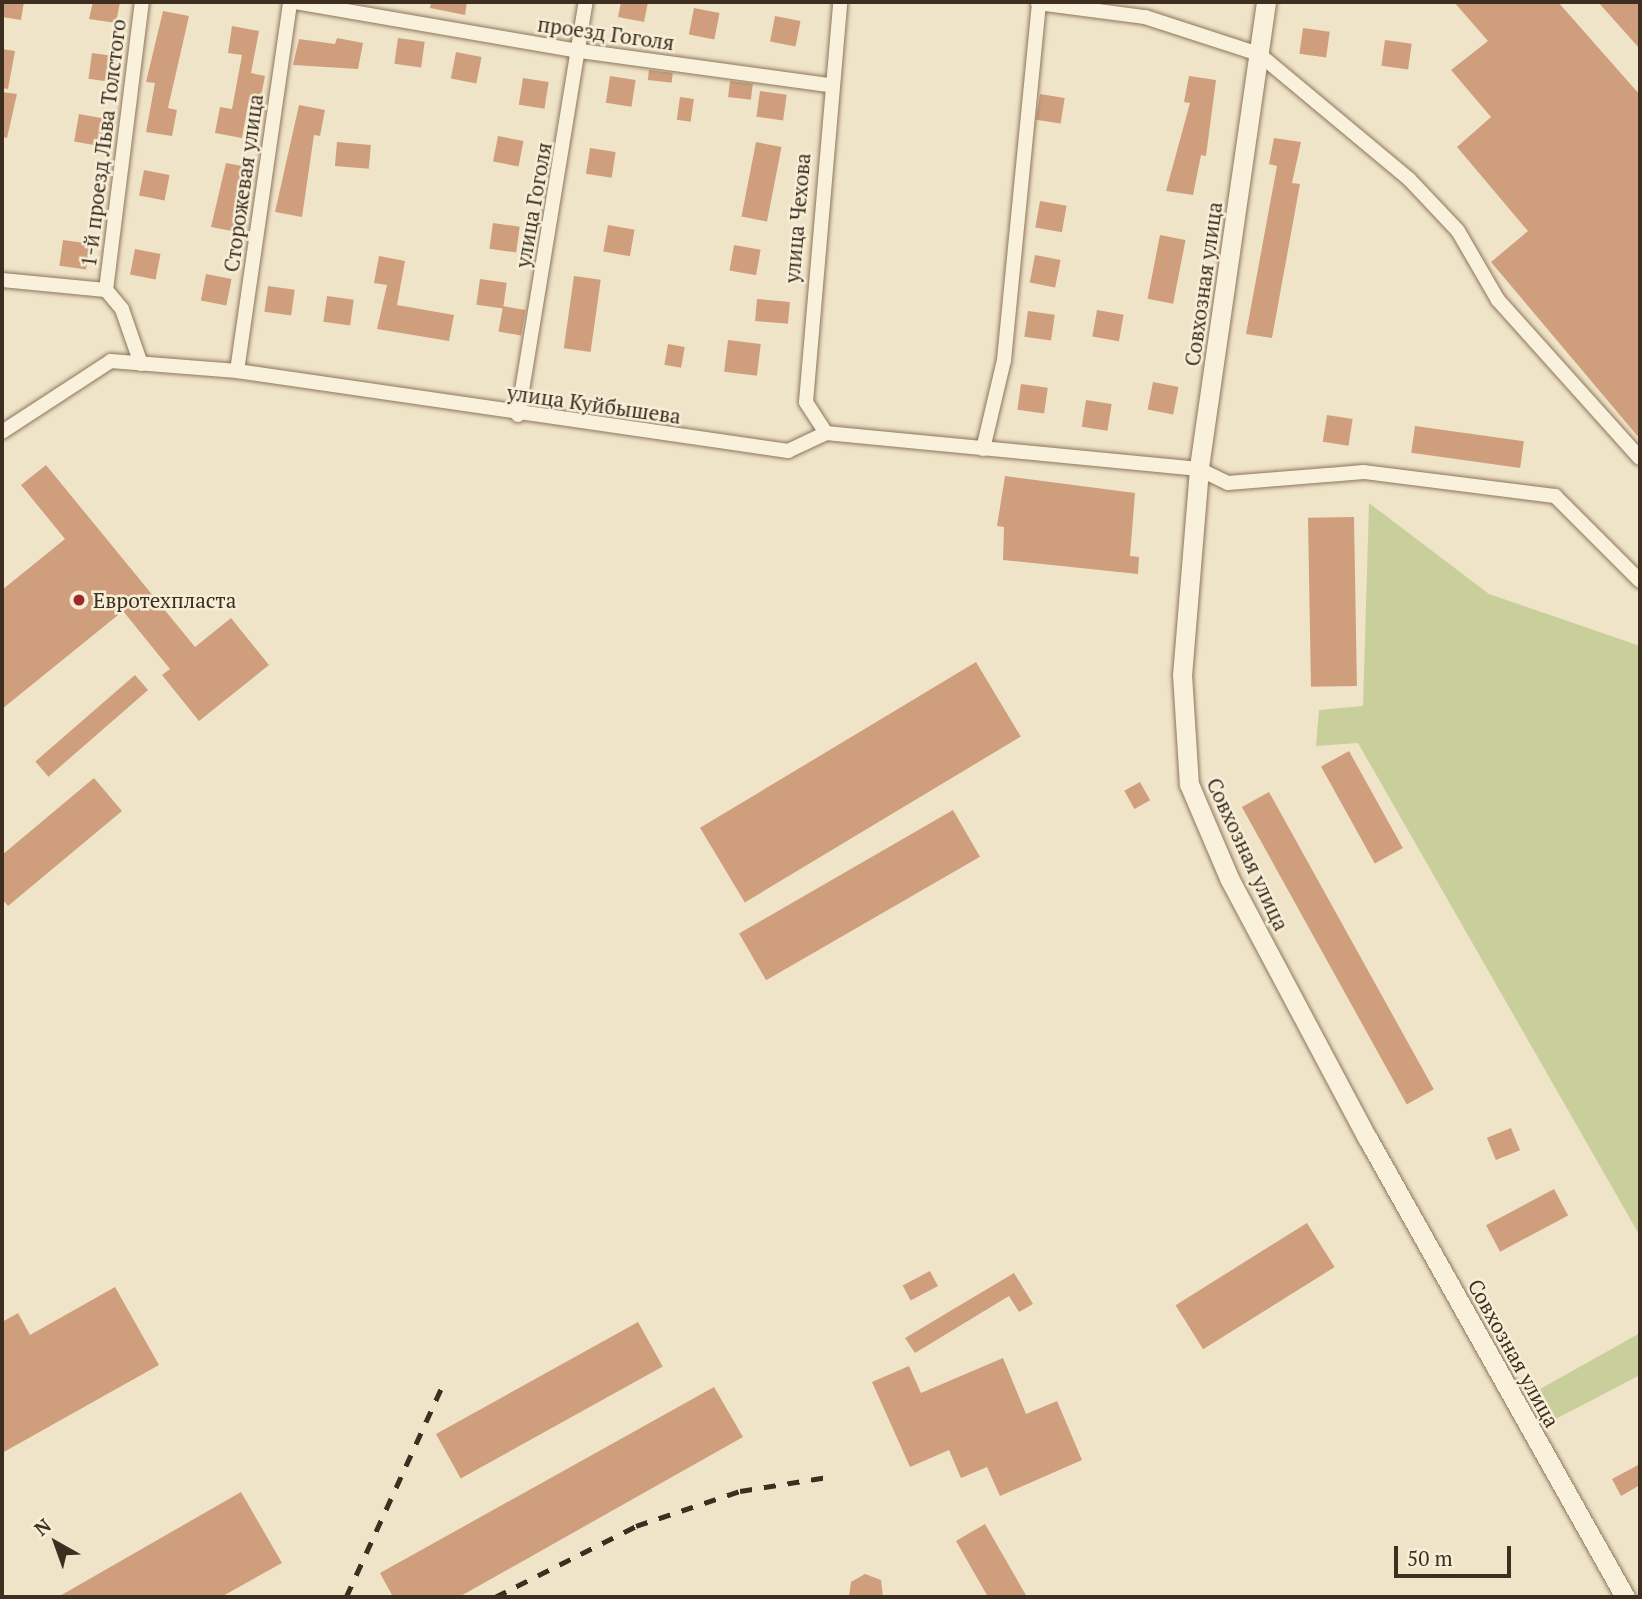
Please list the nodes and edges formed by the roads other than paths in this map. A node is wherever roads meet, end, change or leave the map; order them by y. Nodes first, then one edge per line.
1 (142, 2) edge
2 (293, 2) edge
3 (586, 2) edge
4 (840, 2) edge
5 (1266, 2) edge
6 (1038, 3) edge
7 (580, 51) junction
8 (1259, 54) junction
9 (829, 85) junction
10 (2, 280) edge
11 (106, 290) junction
12 (141, 364) junction
13 (237, 371) junction
14 (519, 415) junction
15 (2, 432) edge
16 (826, 433) junction
17 (983, 449) junction
18 (1640, 458) edge
19 (1199, 468) junction
20 (1640, 581) edge
21 (1625, 1597) edge

1 - 11 street, 1-й проезд Льва Толстого
2 - 7 street, проезд Гоголя
2 - 13 street, Сторожевая улица
3 - 7 street, улица Гоголя
4 - 9 street, улица Чехова
5 - 8 street, Совхозная улица
6 - 8 street
6 - 17 street
7 - 9 street, проезд Гоголя
7 - 14 street, улица Гоголя
8 - 18 street
8 - 19 street, Совхозная улица
9 - 16 street, улица Чехова
10 - 11 street
11 - 12 street, 1-й проезд Льва Толстого
12 - 13 street, улица Куйбышева
12 - 15 street, улица Куйбышева
13 - 14 street, улица Куйбышева
14 - 16 street, улица Куйбышева
16 - 17 street
17 - 19 street
19 - 20 street
19 - 21 street, Совхозная улица

